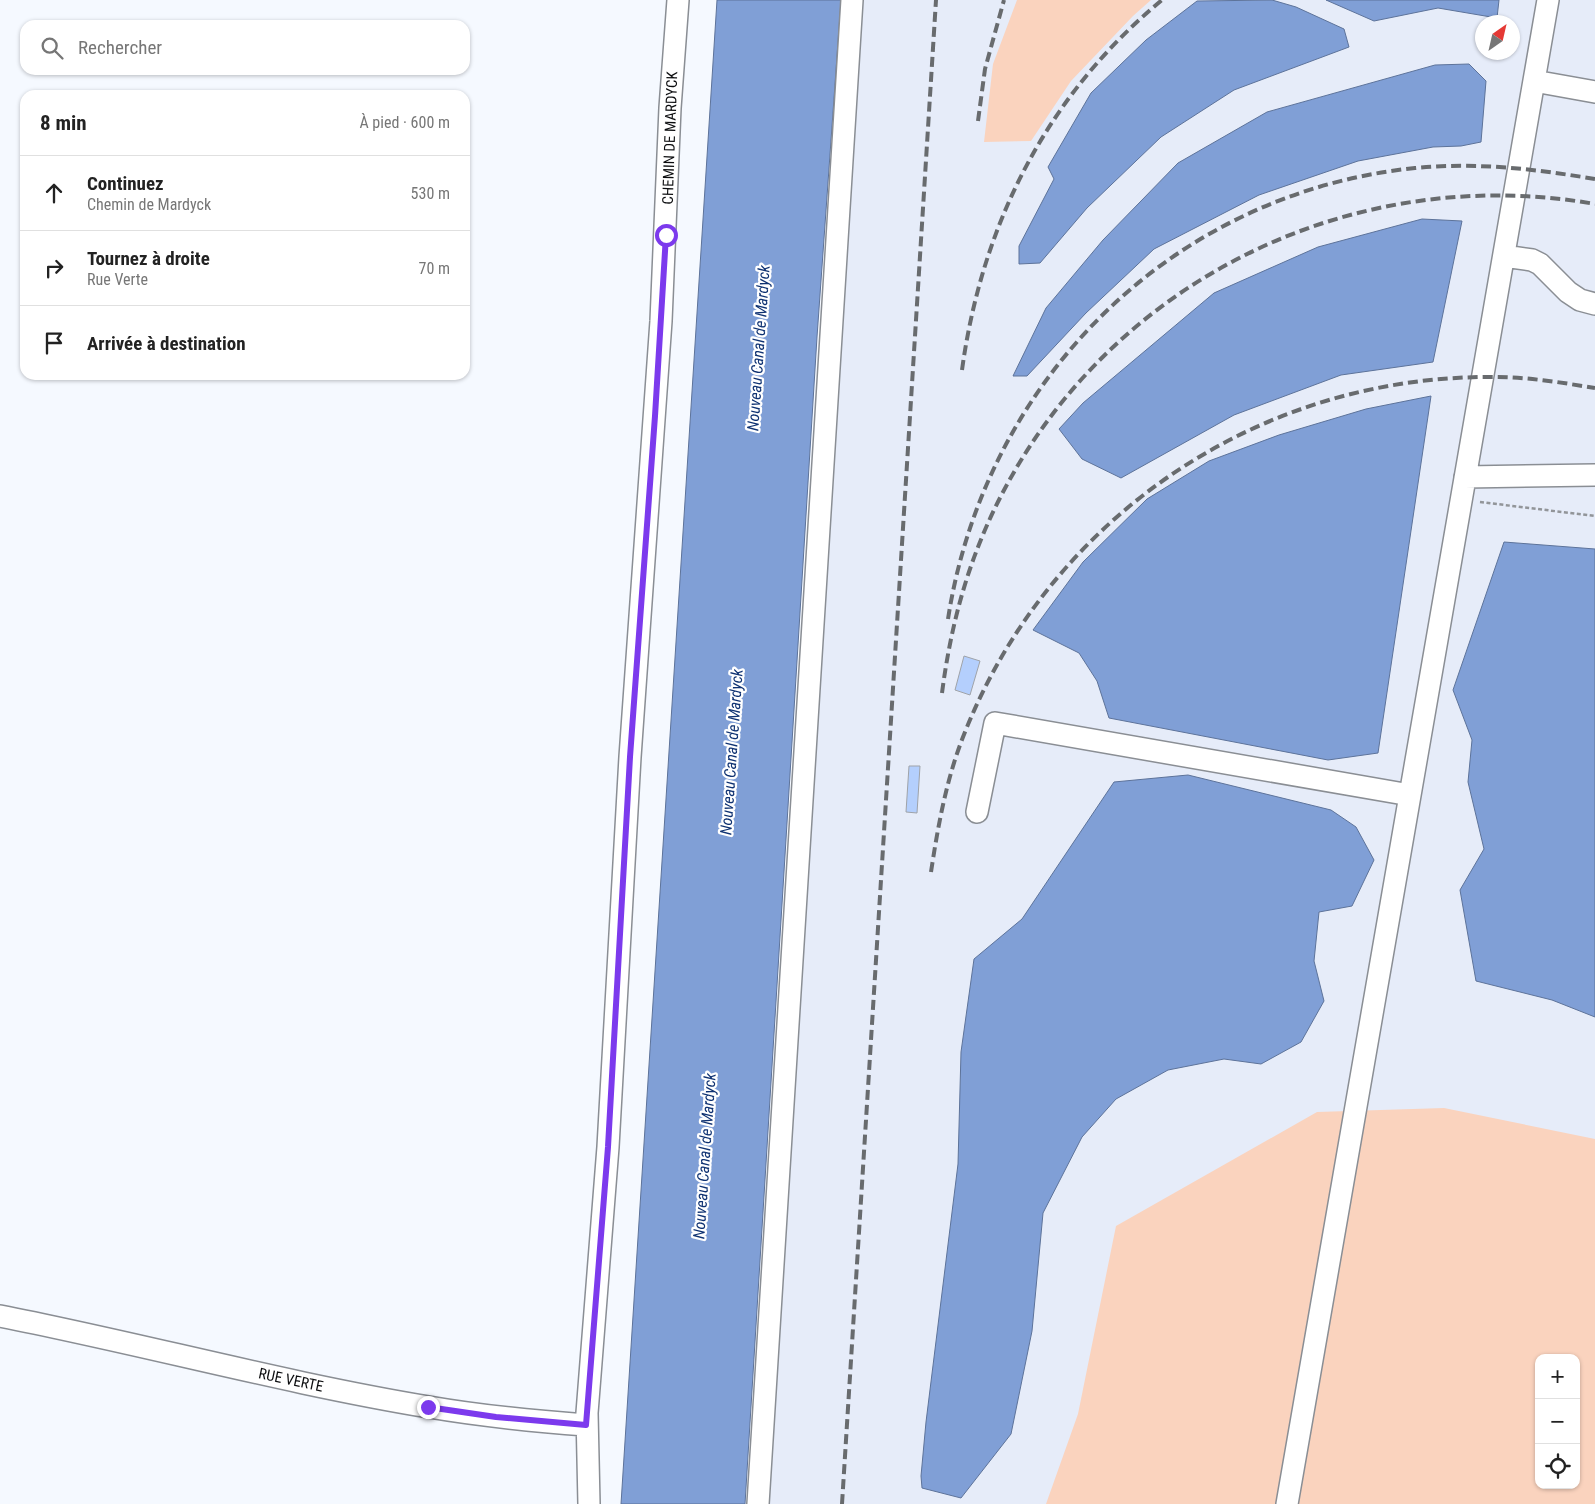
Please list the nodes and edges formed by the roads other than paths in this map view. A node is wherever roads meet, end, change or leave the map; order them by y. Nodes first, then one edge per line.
1 (678, 0) edge
2 (852, 0) edge
3 (1548, 0) edge
4 (1534, 81) junction
5 (1595, 92) edge
6 (1504, 256) junction
7 (1595, 304) edge
8 (1595, 475) edge
9 (1465, 477) junction
10 (1410, 795) junction
11 (977, 812) dead end
12 (0, 1316) edge
13 (586, 1425) junction
14 (589, 1504) edge
15 (758, 1504) edge
16 (1287, 1504) edge

1 - 13 street, CHEMIN DE MARDYCK
2 - 15 street
3 - 4 street
4 - 5 street
4 - 6 street
6 - 7 street
6 - 9 street
8 - 9 street
9 - 10 street
10 - 11 street
10 - 16 street
12 - 13 street, RUE VERTE
13 - 14 street, CHEMIN DE MARDYCK

